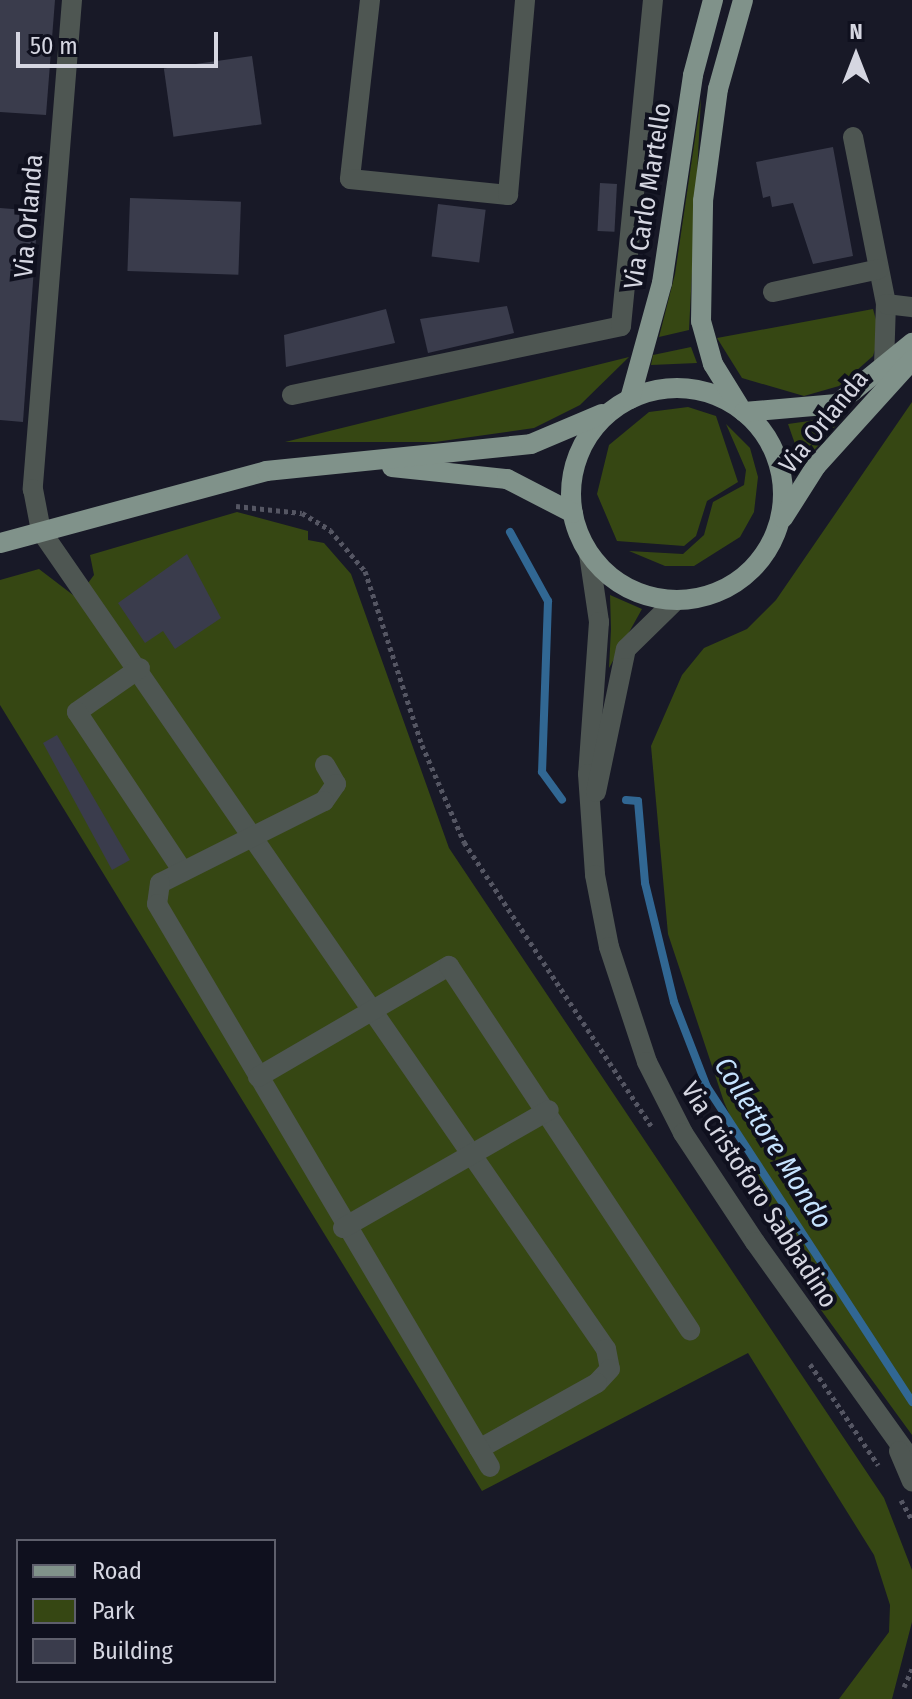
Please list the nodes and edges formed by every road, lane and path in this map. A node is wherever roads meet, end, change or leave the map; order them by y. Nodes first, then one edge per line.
1 (72, 0) edge
2 (370, 0) edge
3 (525, 0) edge
4 (653, 0) edge
5 (713, 0) edge
6 (736, 0) edge
7 (743, 0) edge
8 (724, 67) junction
9 (853, 137) dead end
10 (879, 269) junction
11 (773, 292) dead end
12 (886, 304) junction
13 (912, 307) edge
14 (912, 343) edge
15 (912, 360) edge
16 (884, 366) junction
17 (292, 395) dead end
18 (621, 405) junction
19 (744, 412) junction
20 (345, 463) junction
21 (236, 506) dead end
22 (573, 513) junction
23 (780, 521) junction
24 (41, 531) junction
25 (0, 543) edge
26 (589, 554) junction
27 (676, 600) junction
28 (140, 668) junction
29 (325, 765) dead end
30 (592, 812) junction
31 (250, 839) junction
32 (182, 870) junction
33 (374, 1010) junction
34 (258, 1077) junction
35 (549, 1110) junction
36 (659, 1138) dead end
37 (477, 1153) junction
38 (343, 1228) junction
39 (690, 1330) dead end
40 (808, 1361) dead end
41 (905, 1454) edge
42 (887, 1478) dead end
43 (904, 1486) edge
44 (912, 1520) edge
45 (912, 1669) edge
46 (904, 1687) dead end

1 - 24 street, Via Orlanda
2 - 3 street
4 - 17 street, Via Carlo Martello
5 - 18 main road, Via Carlo Martello
6 - 8 street, Via Carlo Martello
7 - 8 main road, Via Carlo Martello
8 - 19 main road, Via Carlo Martello
9 - 10 street
10 - 11 street
10 - 12 street
12 - 13 street
12 - 16 street
14 - 16 main road, Via Orlanda
15 - 23 main road, Via Orlanda
16 - 19 main road, Via Orlanda
18 - 19 main road
18 - 20 main road
18 - 22 main road
19 - 23 main road
20 - 22 main road
20 - 24 main road
21 - 36 path
22 - 26 main road
23 - 27 main road
24 - 25 main road
24 - 28 street
26 - 27 main road
26 - 30 street, Via Cristoforo Sabbadino
27 - 30 street, Via Cristoforo Sabbadino
28 - 31 street
28 - 32 street
29 - 31 street
30 - 41 street, Via Cristoforo Sabbadino
31 - 32 street
31 - 33 street
32 - 34 street
33 - 34 street
33 - 35 street
33 - 37 street
34 - 38 street
35 - 37 street
35 - 39 street
37 - 38 street
37 - 38 street
40 - 42 path
41 - 43 street, Via Cristoforo Sabbadino
43 - 44 path
45 - 46 path

